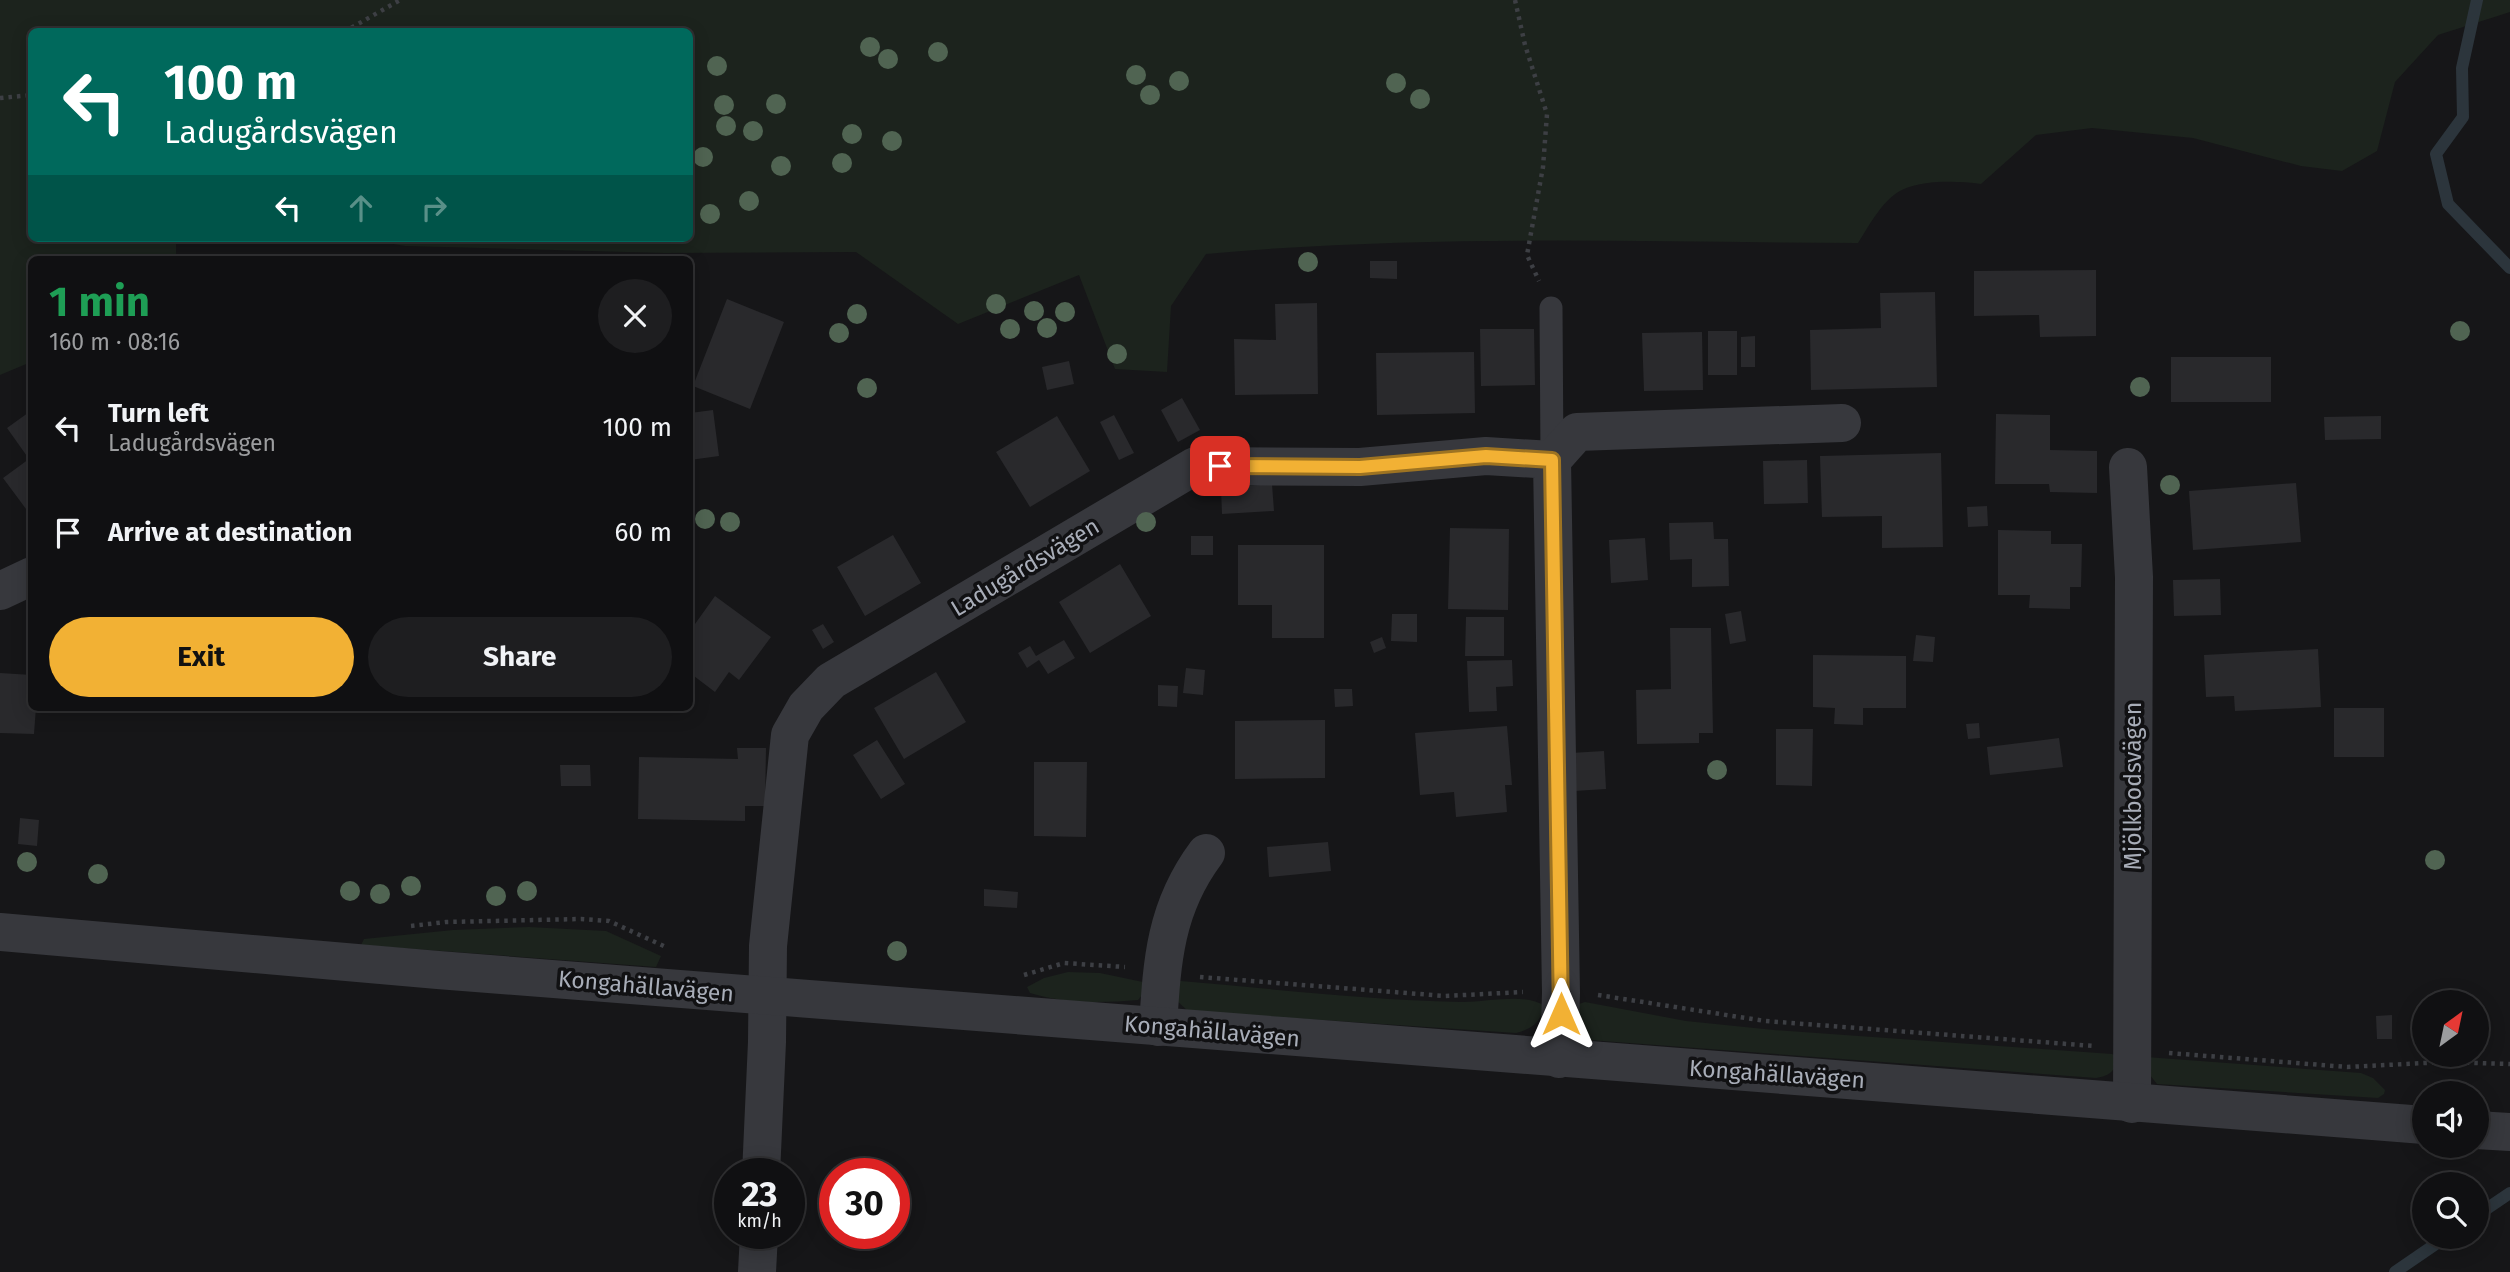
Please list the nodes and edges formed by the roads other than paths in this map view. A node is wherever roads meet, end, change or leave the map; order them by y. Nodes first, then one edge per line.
1 (1551, 308) road end
2 (1842, 423) dead end
3 (1552, 460) junction
4 (2128, 467) dead end
5 (28, 578) edge
6 (0, 591) edge
7 (1206, 853) dead end
8 (0, 932) edge
9 (767, 996) junction
10 (1158, 1027) junction
11 (1559, 1059) junction
12 (2132, 1104) junction
13 (2412, 1124) edge
14 (762, 1158) edge
15 (758, 1249) edge
16 (757, 1272) edge

1 - 3 lane
2 - 3 street
3 - 9 street, Ladugårdsvägen
3 - 11 street
4 - 12 street, Mjölkbodsvägen
5 - 6 street
7 - 10 street
8 - 9 street, Kongahällavägen
9 - 10 street, Kongahällavägen
9 - 14 street, Ladugårdsvägen
10 - 11 street, Kongahällavägen
11 - 12 street, Kongahällavägen
12 - 13 street, Kongahällavägen
15 - 16 street

